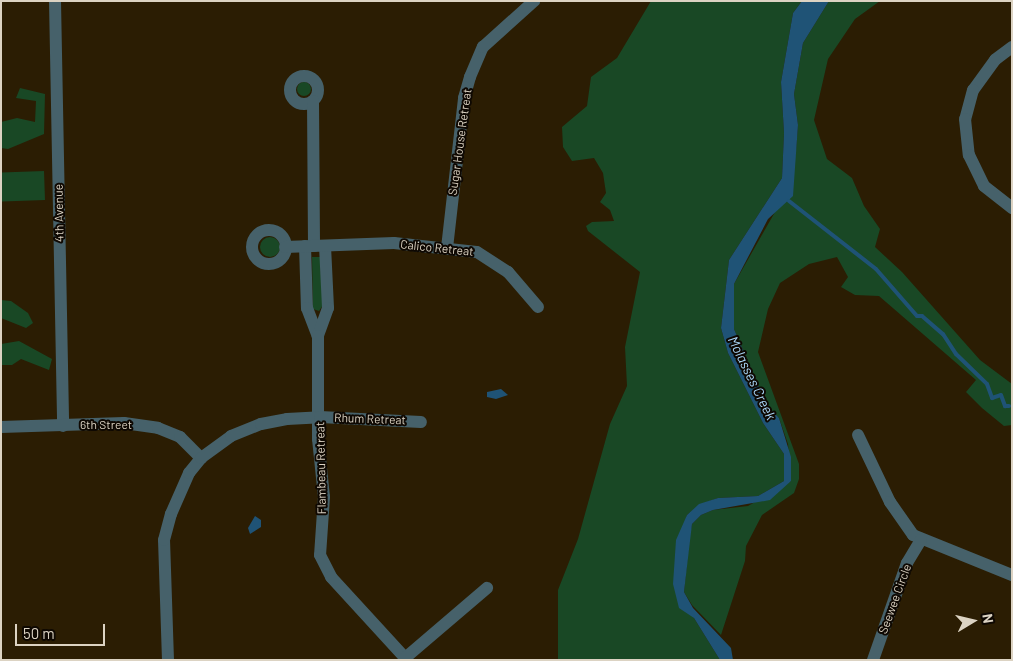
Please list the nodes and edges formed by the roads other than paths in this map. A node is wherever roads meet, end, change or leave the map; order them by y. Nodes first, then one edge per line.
1 (55, 1) edge
2 (534, 1) edge
3 (1012, 47) edge
4 (312, 101) dead end
5 (1012, 208) edge
6 (315, 246) junction
7 (285, 247) dead end
8 (447, 248) junction
9 (538, 307) dead end
10 (318, 336) junction
11 (320, 417) junction
12 (421, 422) dead end
13 (63, 426) junction
14 (1, 427) edge
15 (858, 435) dead end
16 (201, 458) junction
17 (921, 540) junction
18 (1012, 575) edge
19 (487, 588) dead end
20 (406, 659) edge
21 (168, 660) edge
22 (873, 660) edge

1 - 13 street, 4th Avenue
2 - 8 street, Sugar House Retreat
3 - 5 street
4 - 6 street, Flambeau Retreat
6 - 7 street, Calico Retreat
6 - 8 street, Calico Retreat
6 - 10 street
6 - 10 street, Flambeau Retreat
8 - 9 street, Calico Retreat
10 - 11 street, Flambeau Retreat
11 - 12 street, Rhum Retreat
11 - 16 street, Rhum Retreat
11 - 20 street, Flambeau Retreat
13 - 14 street, 6th Street
13 - 16 street, 6th Street
15 - 17 street
16 - 21 street
17 - 18 street
17 - 22 street, Seewee Circle
19 - 20 street

